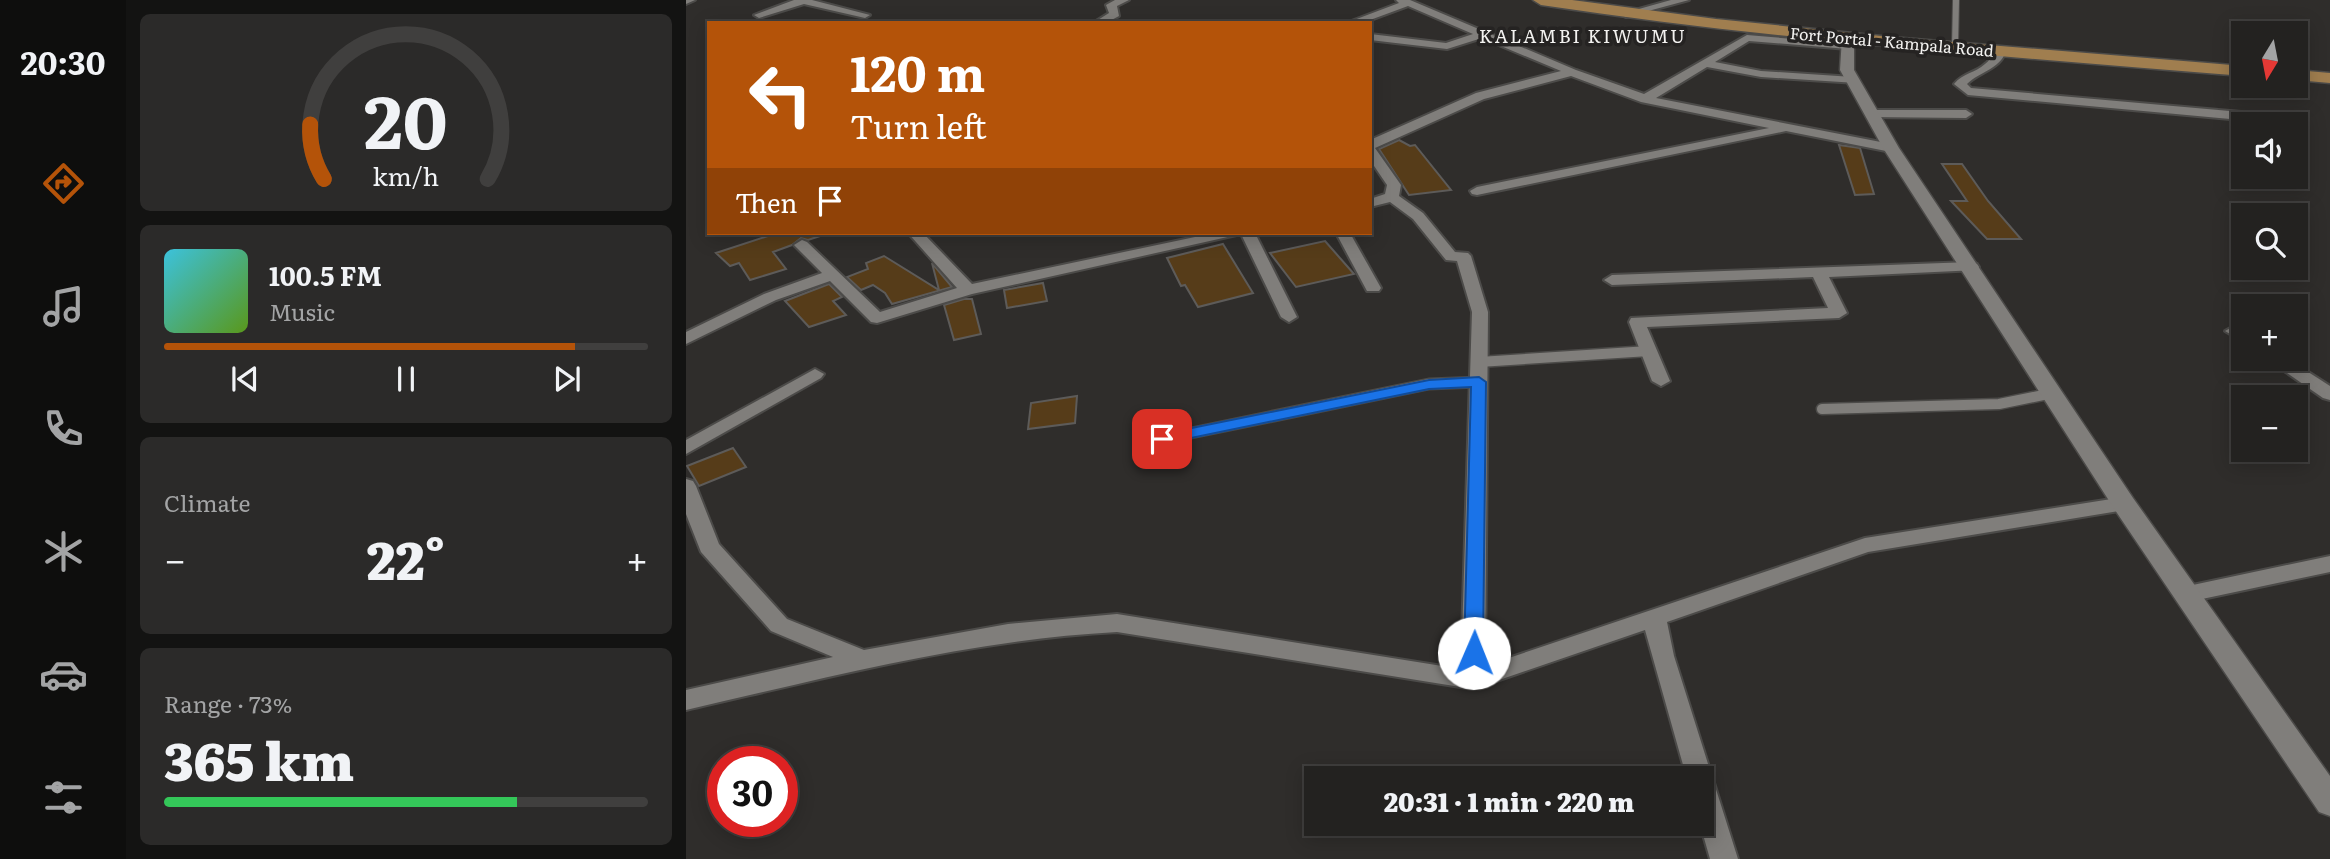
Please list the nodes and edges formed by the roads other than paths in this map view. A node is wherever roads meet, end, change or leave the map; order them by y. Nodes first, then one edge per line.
1 (801, 0) edge
2 (1124, 0) edge
3 (1541, 0) edge
4 (1684, 0) edge
5 (1956, 0) edge
6 (1405, 1) edge
7 (1626, 14) junction
8 (759, 15) dead end
9 (865, 15) dead end
10 (1102, 21) edge
11 (1356, 21) edge
12 (1748, 33) junction
13 (1481, 35) junction
14 (1372, 37) edge
15 (1848, 42) junction
16 (1955, 46) junction
17 (2002, 50) junction
18 (1704, 63) junction
19 (2231, 70) edge
20 (1572, 72) junction
21 (2308, 76) edge
22 (2330, 78) edge
23 (1853, 81) junction
24 (1645, 99) junction
25 (1872, 114) junction
26 (1966, 114) dead end
27 (2231, 115) edge
28 (1789, 128) junction
29 (1372, 147) edge
30 (1891, 148) junction
31 (1372, 151) edge
32 (1477, 191) dead end
33 (1392, 197) junction
34 (1372, 203) edge
35 (917, 235) edge
36 (1225, 235) edge
37 (1249, 235) edge
38 (1344, 235) edge
39 (802, 245) dead end
40 (1971, 267) junction
41 (1819, 273) junction
42 (832, 275) junction
43 (1612, 281) dead end
44 (1373, 288) dead end
45 (968, 290) junction
46 (1289, 317) dead end
47 (686, 339) edge
48 (1649, 351) junction
49 (2295, 371) edge
50 (1479, 372) junction
51 (815, 374) dead end
52 (1661, 381) dead end
53 (2053, 393) junction
54 (2330, 394) edge
55 (1822, 409) dead end
56 (1162, 439) dead end
57 (686, 448) edge
58 (686, 486) edge
59 (2124, 504) junction
60 (2330, 564) edge
61 (2188, 594) junction
62 (1654, 618) junction
63 (867, 661) junction
64 (1473, 680) junction
65 (686, 700) edge
66 (1695, 766) edge
67 (2330, 802) edge
68 (1714, 826) edge
69 (1724, 859) edge

1 - 8 street
1 - 9 street
2 - 10 street
3 - 7 main road, Fort Portal - Kampala Road
4 - 7 street
5 - 16 lane
6 - 11 street
6 - 13 street
7 - 12 main road, Fort Portal - Kampala Road
12 - 15 main road, Fort Portal - Kampala Road
12 - 18 street
13 - 14 street
13 - 20 street
15 - 16 main road, Fort Portal - Kampala Road
15 - 23 street
16 - 17 main road, Fort Portal - Kampala Road
17 - 19 main road, Fort Portal - Kampala Road
17 - 27 street
18 - 23 street
18 - 24 street
20 - 24 street
20 - 29 street
21 - 22 main road
23 - 25 street
24 - 28 street
25 - 26 street
25 - 30 street
28 - 30 street
28 - 32 street
30 - 40 street
31 - 33 street
33 - 34 street
33 - 50 street
35 - 45 street
36 - 45 street
37 - 46 street
38 - 44 street
39 - 42 street
40 - 41 street
40 - 53 street
41 - 43 street
41 - 48 street
42 - 45 street
42 - 47 street
48 - 50 lane
48 - 52 street
49 - 54 street
50 - 56 lane
50 - 64 street
51 - 57 street
53 - 55 lane
53 - 59 street
58 - 63 street
59 - 61 street
59 - 62 street
60 - 61 street
61 - 67 street
62 - 64 street
62 - 66 street
63 - 64 street
63 - 65 street
68 - 69 street

